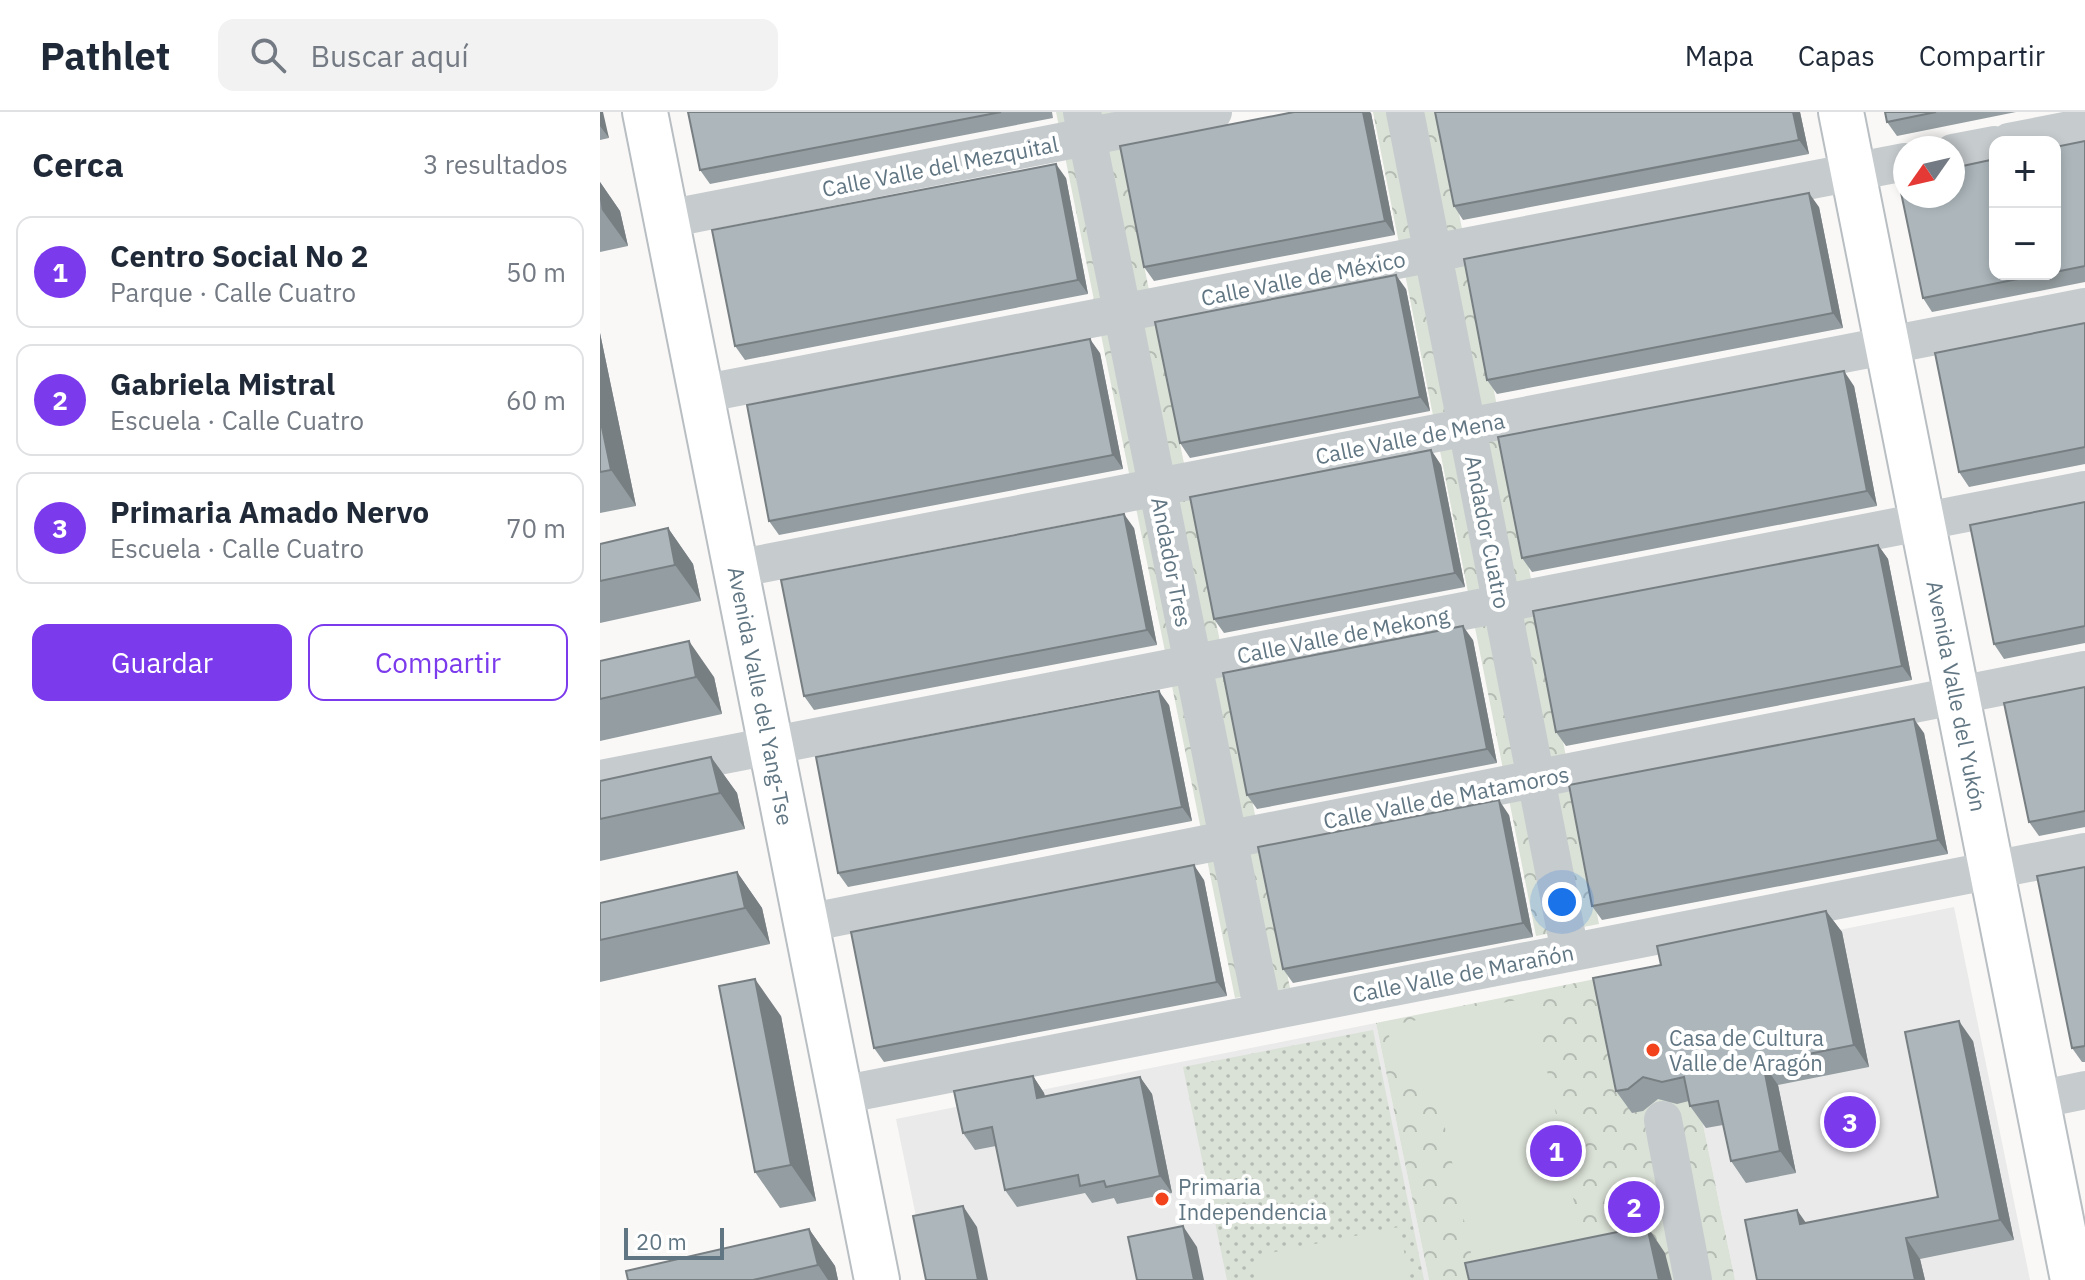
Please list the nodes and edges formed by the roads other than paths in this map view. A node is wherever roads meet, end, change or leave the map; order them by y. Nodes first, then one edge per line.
1 (645, 112) edge
2 (1213, 112) edge
3 (1405, 112) edge
4 (1841, 112) edge
5 (1084, 124) edge
6 (2085, 127) edge
7 (2039, 136) edge
8 (1989, 146) edge
9 (1965, 151) edge
10 (1893, 164) edge
11 (1853, 172) junction
12 (667, 219) junction
13 (1433, 253) junction
14 (2085, 307) edge
15 (1123, 313) junction
16 (1887, 345) junction
17 (701, 394) junction
18 (1467, 427) junction
19 (1157, 488) junction
20 (2085, 490) edge
21 (1922, 522) junction
22 (736, 569) junction
23 (1502, 604) junction
24 (1193, 664) junction
25 (2085, 670) edge
26 (1957, 696) junction
27 (771, 747) junction
28 (600, 779) edge
29 (1536, 779) junction
30 (1228, 840) junction
31 (2085, 852) edge
32 (1991, 870) junction
33 (807, 923) junction
34 (1570, 952) junction
35 (1263, 1012) junction
36 (2085, 1090) edge
37 (841, 1095) junction
38 (2037, 1100) junction
39 (1663, 1120) dead end
40 (877, 1280) edge
41 (1693, 1280) edge
42 (2073, 1280) edge

1 - 12 street, Avenida Valle del Yang-Tse
2 - 5 street, Calle Valle del Mezquital
3 - 13 street, Andador Cuatro
4 - 11 street, Avenida Valle del Yukón
5 - 12 street, Calle Valle del Mezquital
5 - 15 street, Andador Tres
6 - 7 street
8 - 9 street
10 - 11 street, Calle Valle de México
11 - 13 street, Calle Valle de México
11 - 16 street, Avenida Valle del Yukón
12 - 17 street, Avenida Valle del Yang-Tse
13 - 15 street, Calle Valle de México
13 - 18 street, Andador Cuatro
14 - 16 street, Calle Valle de Mena
15 - 17 street, Calle Valle de México
15 - 19 street, Andador Tres
16 - 18 street, Calle Valle de Mena
16 - 21 street, Avenida Valle del Yukón
17 - 22 street, Avenida Valle del Yang-Tse
18 - 19 street, Calle Valle de Mena
18 - 23 street, Andador Cuatro
19 - 22 street, Calle Valle de Mena
19 - 24 street, Andador Tres
20 - 21 street, Calle Valle de Mekong
21 - 23 street, Calle Valle de Mekong
21 - 26 street, Avenida Valle del Yukón
22 - 27 street, Avenida Valle del Yang-Tse
23 - 24 street, Calle Valle de Mekong
23 - 29 street, Andador Cuatro
24 - 27 street, Calle Valle de Mekong
24 - 30 street, Andador Tres
25 - 26 street, Calle Valle de Matamoros
26 - 29 street, Calle Valle de Matamoros
26 - 32 street, Avenida Valle del Yukón
27 - 28 street, Calle Valle de Mekong
27 - 33 street, Avenida Valle del Yang-Tse
29 - 30 street, Calle Valle de Matamoros
29 - 34 street, Andador Cuatro
30 - 33 street, Calle Valle de Matamoros
30 - 35 street, Andador Tres
31 - 32 street, Calle Valle de Marañón
32 - 34 street, Calle Valle de Marañón
32 - 38 street, Avenida Valle del Yukón
33 - 37 street, Avenida Valle del Yang-Tse
34 - 35 street, Calle Valle de Marañón
35 - 37 street, Calle Valle de Marañón
36 - 38 street
37 - 40 street, Avenida Valle del Yang-Tse
38 - 42 street, Avenida Valle del Yukón
39 - 41 street

